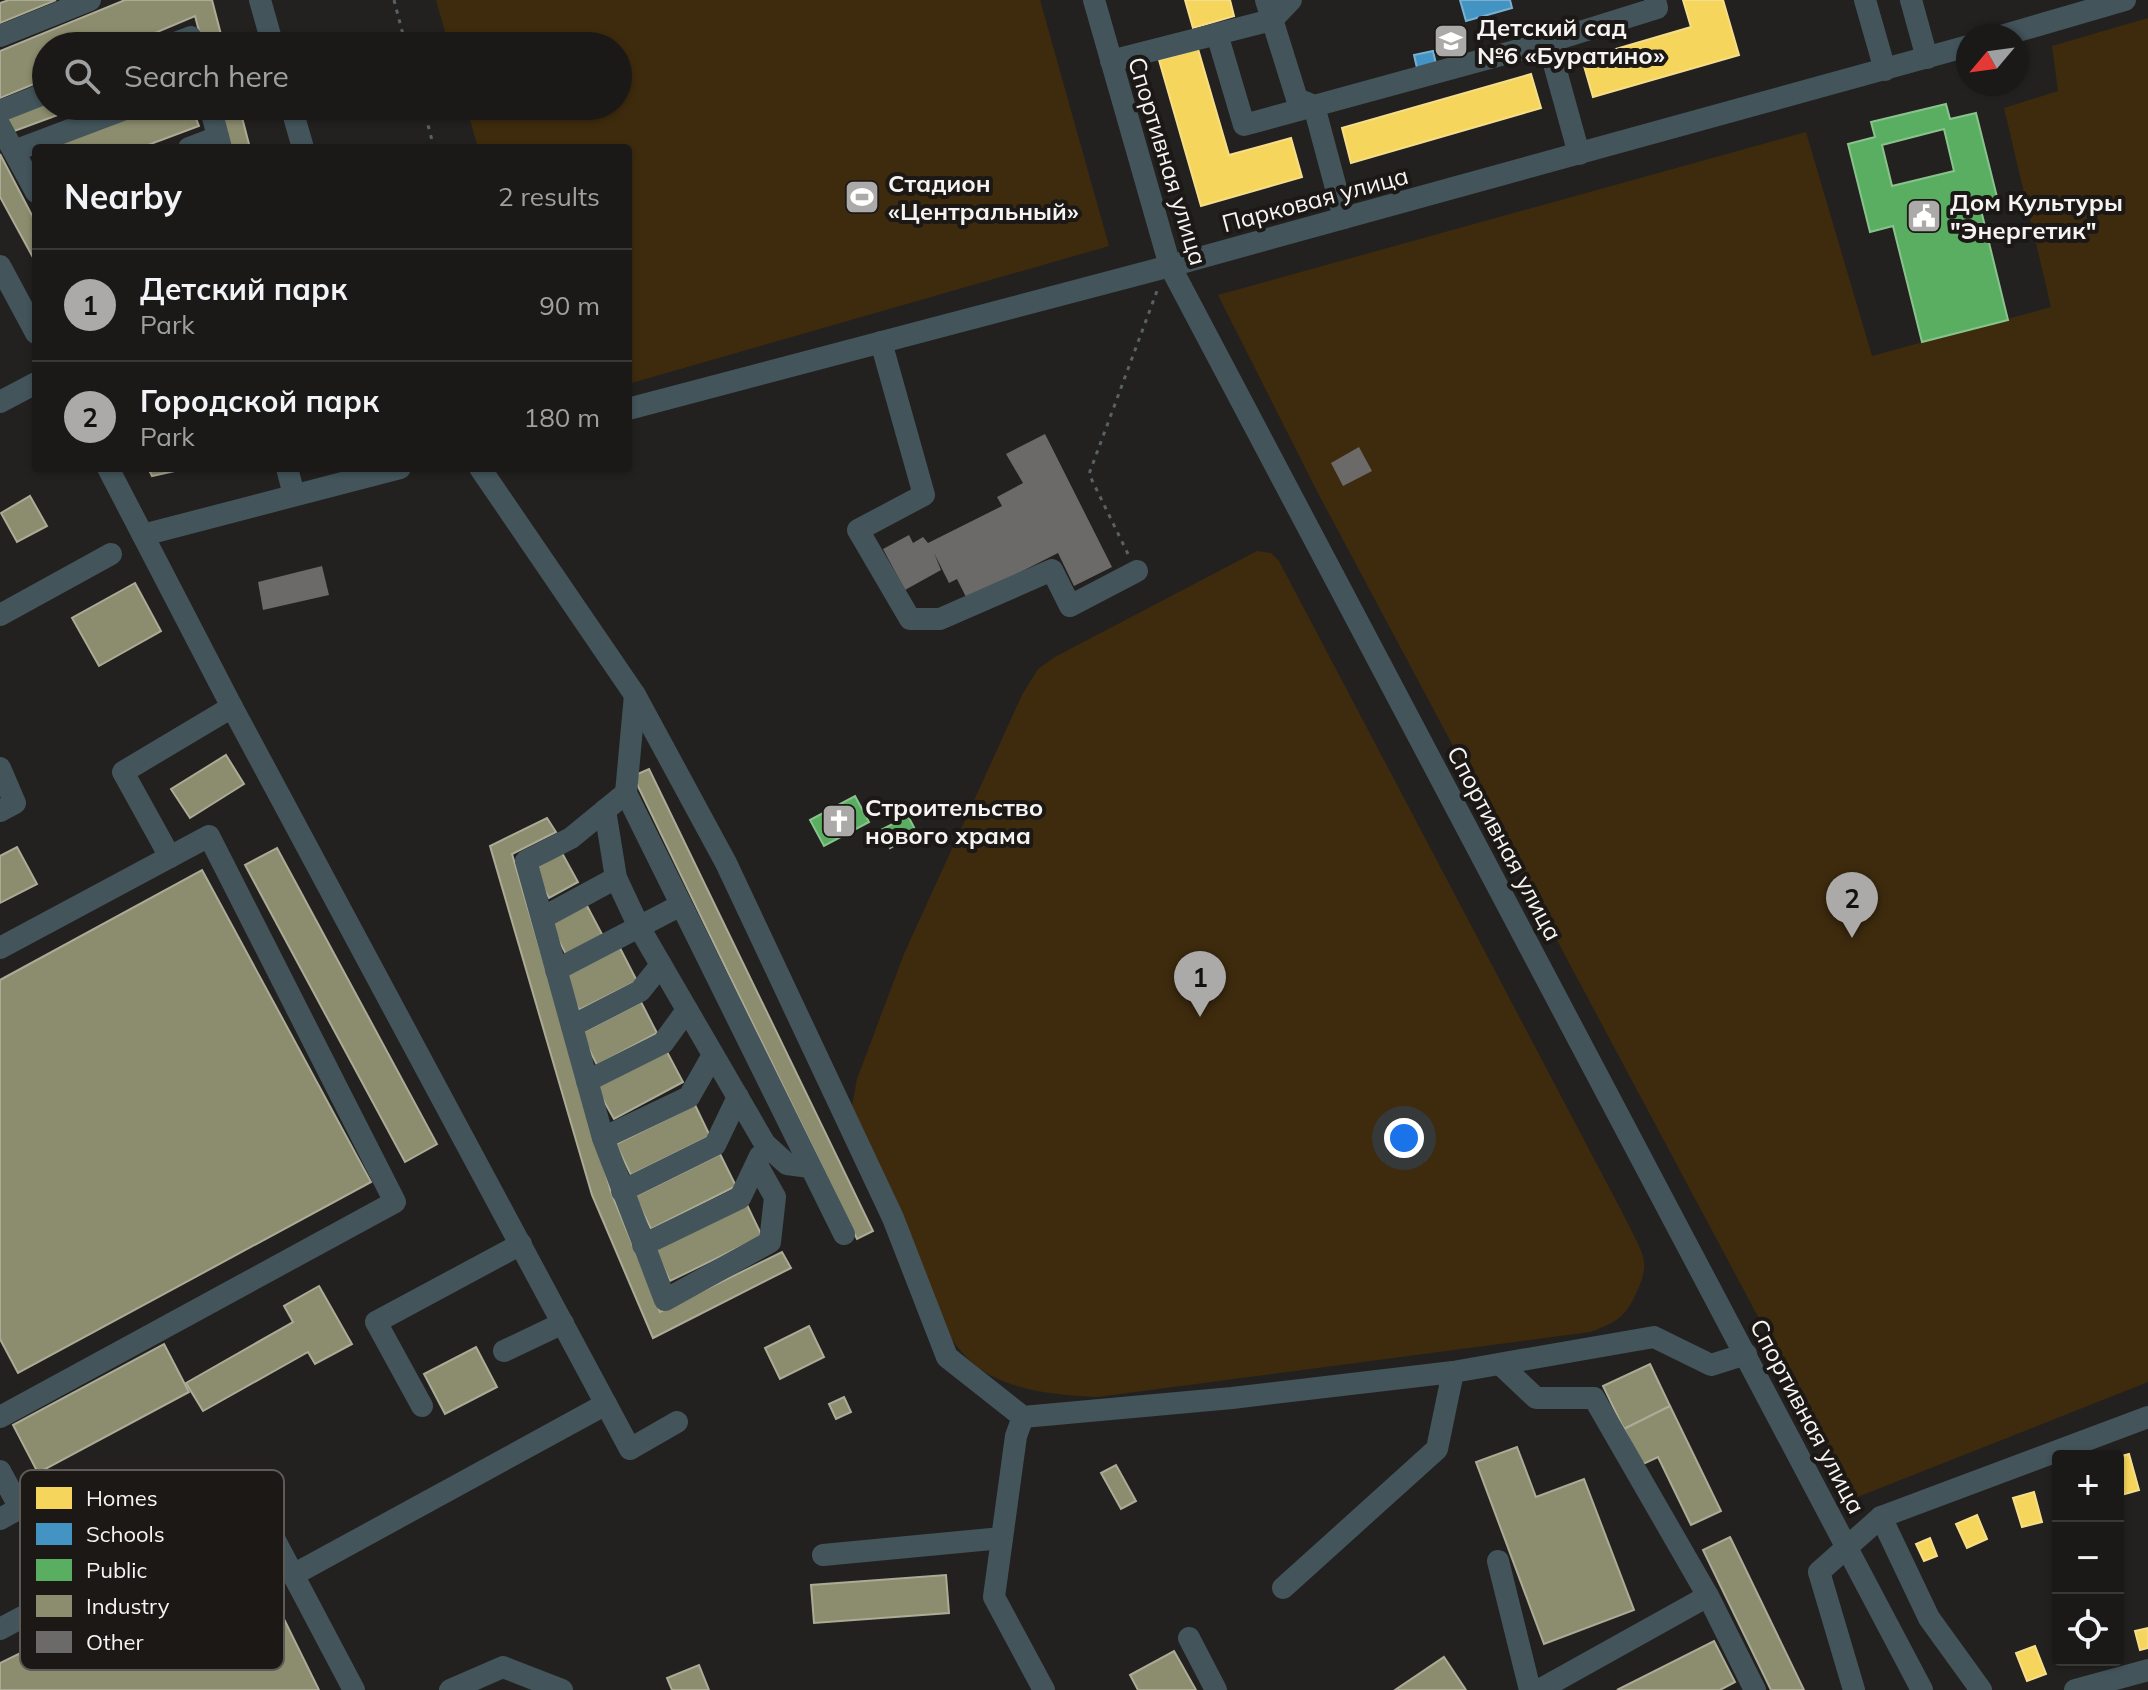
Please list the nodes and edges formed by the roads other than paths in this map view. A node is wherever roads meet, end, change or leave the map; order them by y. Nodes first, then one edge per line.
1 (90, 0) edge
2 (260, 0) edge
3 (1094, 0) edge
4 (1291, 0) edge
5 (1655, 0) edge
6 (1865, 0) edge
7 (1911, 0) edge
8 (2125, 0) edge
9 (1269, 10) edge
10 (2028, 28) edge
11 (269, 32) edge
12 (1217, 34) junction
13 (0, 36) edge
14 (1548, 42) junction
15 (1956, 50) edge
16 (1927, 58) junction
17 (1111, 61) junction
18 (1885, 70) junction
19 (32, 98) edge
20 (1314, 106) junction
21 (0, 111) edge
22 (96, 120) edge
23 (214, 120) edge
24 (295, 120) edge
25 (0, 126) edge
26 (220, 142) edge
27 (32, 144) edge
28 (33, 144) edge
29 (302, 144) edge
30 (14, 151) junction
31 (1579, 154) junction
32 (32, 185) edge
33 (1344, 218) junction
34 (0, 266) edge
35 (1170, 266) junction
36 (32, 326) edge
37 (881, 342) junction
38 (32, 385) edge
39 (0, 402) edge
40 (632, 408) edge
41 (110, 472) edge
42 (288, 472) edge
43 (383, 472) edge
44 (483, 472) edge
45 (294, 495) junction
46 (143, 535) junction
47 (111, 554) dead end
48 (1137, 571) road end
49 (0, 615) edge
50 (635, 695) junction
51 (232, 707) junction
52 (0, 768) edge
53 (626, 793) junction
54 (605, 810) junction
55 (0, 811) edge
56 (170, 857) junction
57 (616, 878) junction
58 (681, 905) junction
59 (542, 918) junction
60 (639, 927) junction
61 (0, 948) edge
62 (661, 965) junction
63 (556, 970) junction
64 (687, 1010) junction
65 (572, 1026) junction
66 (713, 1055) junction
67 (587, 1081) junction
68 (738, 1097) junction
69 (603, 1138) junction
70 (765, 1144) junction
71 (757, 1165) junction
72 (810, 1167) junction
73 (622, 1191) junction
74 (844, 1234) dead end
75 (521, 1244) junction
76 (643, 1245) junction
77 (563, 1323) junction
78 (504, 1351) dead end
79 (1746, 1354) junction
80 (1500, 1364) junction
81 (1453, 1372) junction
82 (606, 1404) junction
83 (422, 1406) dead end
84 (0, 1417) edge
85 (1023, 1417) junction
86 (2148, 1417) edge
87 (677, 1422) dead end
88 (0, 1471) edge
89 (1881, 1517) junction
90 (0, 1519) edge
91 (1002, 1538) junction
92 (1847, 1548) junction
93 (823, 1555) dead end
94 (284, 1558) edge
95 (1498, 1561) dead end
96 (293, 1575) junction
97 (1283, 1588) dead end
98 (1708, 1596) junction
99 (20, 1618) edge
100 (0, 1629) edge
101 (1189, 1638) dead end
102 (2148, 1670) edge
103 (354, 1690) edge
104 (450, 1690) edge
105 (562, 1690) edge
106 (1044, 1690) edge
107 (1216, 1690) edge
108 (1530, 1690) edge
109 (1539, 1690) edge
110 (1755, 1690) edge
111 (1854, 1690) edge
112 (1922, 1690) edge
113 (1981, 1690) edge
114 (2075, 1690) edge

1 - 13 street
2 - 11 street
3 - 17 street, Спортивная улица
4 - 9 street
5 - 14 street
6 - 18 street
7 - 16 street
8 - 10 street
9 - 12 street
9 - 20 street
12 - 17 street
12 - 20 street
14 - 20 street
14 - 31 street
15 - 16 street, Парковая улица
16 - 18 street, Парковая улица
17 - 35 street, Спортивная улица
18 - 31 street, Парковая улица
19 - 21 street
20 - 33 street
22 - 28 street
23 - 26 street
24 - 29 street
25 - 30 street
27 - 30 street
30 - 32 street
31 - 33 street, Парковая улица
33 - 35 street, Парковая улица
34 - 36 street
35 - 37 street, Парковая улица
35 - 79 street, Спортивная улица
37 - 40 street, Парковая улица
37 - 48 street
38 - 39 street
41 - 46 street
42 - 45 street
43 - 45 street
44 - 50 street
45 - 46 street
46 - 51 street
47 - 49 street
50 - 53 street
50 - 85 street
51 - 56 street
51 - 75 street
52 - 55 street
53 - 54 street
53 - 58 street
54 - 57 street
54 - 59 street
56 - 61 street
56 - 84 street
57 - 59 street
57 - 60 street
58 - 60 street
58 - 72 street
59 - 63 street
60 - 62 street
60 - 63 street
62 - 64 street
62 - 65 street
63 - 65 street
64 - 66 street
64 - 67 street
65 - 67 street
66 - 68 street
66 - 69 street
67 - 69 street
68 - 70 street
68 - 73 street
69 - 73 street
70 - 71 street
70 - 72 street
71 - 76 street
71 - 76 street
72 - 74 street
73 - 76 street
75 - 77 street
75 - 83 street
77 - 78 street
77 - 82 street
79 - 80 street
79 - 92 street, Спортивная улица
80 - 81 street
80 - 98 street
81 - 85 street
81 - 97 street
82 - 87 street
82 - 96 street
85 - 91 street
86 - 89 street
88 - 90 street
89 - 92 street
89 - 113 street
91 - 93 street
91 - 106 street
92 - 111 street
92 - 112 street, Спортивная улица
94 - 96 street
95 - 108 street
96 - 103 street
98 - 109 street
98 - 110 street
99 - 100 street
101 - 107 street
102 - 114 street
104 - 105 street

